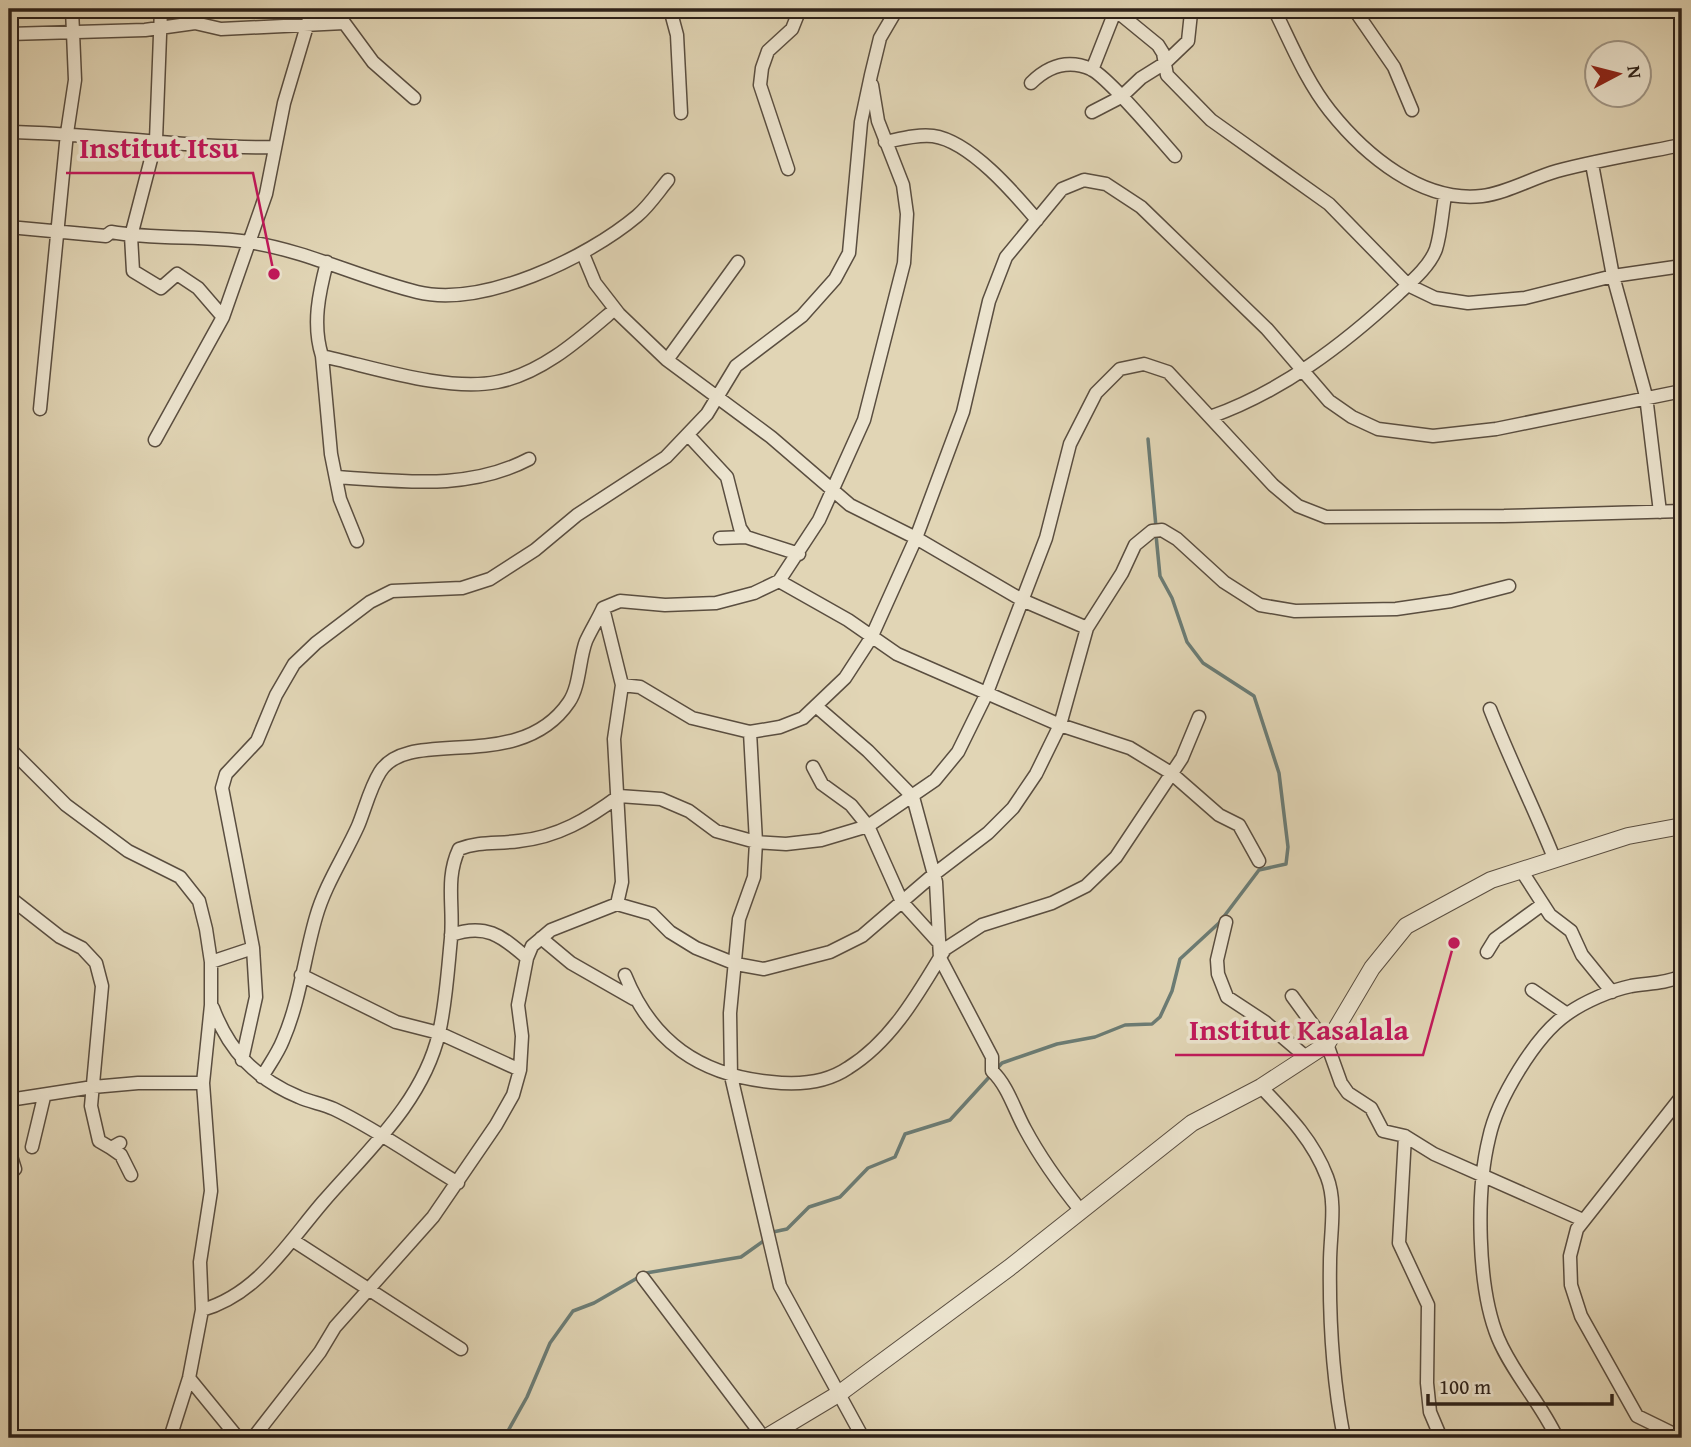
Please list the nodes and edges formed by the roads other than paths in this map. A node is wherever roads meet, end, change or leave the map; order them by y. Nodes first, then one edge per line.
1 (72, 9) edge
2 (161, 9) edge
3 (312, 9) edge
4 (334, 9) edge
5 (670, 9) edge
6 (800, 9) edge
7 (897, 9) edge
8 (1115, 9) edge
9 (1195, 9) edge
10 (1274, 9) edge
11 (1354, 9) edge
12 (344, 23) junction
13 (307, 27) junction
14 (160, 28) junction
15 (75, 32) junction
16 (9, 34) edge
17 (1165, 63) junction
18 (1092, 70) junction
19 (871, 75) junction
20 (1031, 83) dead end
21 (1121, 97) junction
22 (414, 99) dead end
23 (1412, 110) dead end
24 (1092, 112) dead end
25 (681, 113) dead end
26 (9, 132) edge
27 (67, 133) junction
28 (156, 139) junction
29 (885, 142) junction
30 (1682, 145) edge
31 (275, 147) junction
32 (1175, 156) dead end
33 (1592, 164) junction
34 (788, 169) dead end
35 (668, 180) dead end
36 (1445, 196) junction
37 (1037, 220) junction
38 (9, 226) edge
39 (59, 230) junction
40 (131, 236) junction
41 (248, 242) junction
42 (583, 254) junction
43 (327, 262) junction
44 (738, 262) dead end
45 (1682, 266) edge
46 (1613, 276) junction
47 (1408, 285) junction
48 (615, 309) junction
49 (223, 317) junction
50 (322, 356) junction
51 (667, 360) junction
52 (1303, 370) junction
53 (1682, 391) edge
54 (1646, 396) junction
55 (716, 398) junction
56 (40, 409) dead end
57 (1210, 417) junction
58 (689, 436) junction
59 (155, 440) dead end
60 (528, 459) dead end
61 (336, 477) junction
62 (832, 488) junction
63 (1682, 511) edge
64 (1660, 512) junction
65 (746, 537) junction
66 (720, 538) dead end
67 (915, 538) junction
68 (358, 541) dead end
69 (799, 554) junction
70 (779, 581) junction
71 (1509, 586) dead end
72 (1022, 600) junction
73 (603, 608) junction
74 (1087, 628) junction
75 (871, 638) junction
76 (622, 685) junction
77 (985, 695) junction
78 (817, 707) junction
79 (1490, 709) dead end
80 (1199, 717) dead end
81 (1060, 725) junction
82 (750, 732) junction
83 (9, 748) edge
84 (813, 767) dead end
85 (1171, 773) junction
86 (619, 796) junction
87 (913, 797) junction
88 (867, 826) junction
89 (1682, 826) edge
90 (756, 842) junction
91 (1554, 858) junction
92 (1259, 861) dead end
93 (1521, 870) junction
94 (933, 875) junction
95 (10, 900) edge
96 (902, 902) junction
97 (617, 904) junction
98 (1543, 904) junction
99 (1226, 922) dead end
100 (451, 935) junction
101 (541, 938) junction
102 (940, 944) junction
103 (253, 947) junction
104 (1487, 952) dead end
105 (527, 958) junction
106 (940, 958) junction
107 (211, 962) junction
108 (736, 964) junction
109 (301, 975) junction
110 (625, 975) dead end
111 (1682, 976) edge
112 (1532, 990) dead end
113 (1612, 992) junction
114 (1292, 996) dead end
115 (634, 999) junction
116 (211, 1004) junction
117 (1567, 1014) junction
118 (439, 1033) junction
119 (1327, 1044) junction
120 (1306, 1058) junction
121 (242, 1060) junction
122 (520, 1070) junction
123 (731, 1076) junction
124 (262, 1077) junction
125 (203, 1083) junction
126 (93, 1087) junction
127 (1261, 1087) junction
128 (44, 1097) junction
129 (1682, 1097) edge
130 (9, 1100) edge
131 (1405, 1136) junction
132 (382, 1138) junction
133 (32, 1147) dead end
134 (9, 1150) edge
135 (15, 1169) dead end
136 (131, 1175) dead end
137 (1484, 1176) junction
138 (458, 1183) junction
139 (1081, 1211) junction
140 (1583, 1220) junction
141 (294, 1241) junction
142 (643, 1279) dead end
143 (365, 1289) junction
144 (202, 1310) junction
145 (461, 1349) dead end
146 (189, 1378) junction
147 (840, 1393) junction
148 (170, 1438) edge
149 (238, 1438) edge
150 (253, 1438) edge
151 (764, 1438) edge
152 (863, 1438) edge
153 (1344, 1438) edge
154 (1441, 1438) edge
155 (1557, 1438) edge
156 (1682, 1438) edge

1 - 15 street
2 - 14 street
3 - 13 street
4 - 12 street
5 - 25 street
6 - 34 street
7 - 19 street
8 - 17 street
8 - 18 street
9 - 17 street
10 - 36 street
11 - 23 street
12 - 13 street
12 - 22 street
13 - 14 street
13 - 31 street
14 - 15 street
14 - 28 street
15 - 16 street
15 - 27 street
17 - 21 street
17 - 47 street
18 - 20 street
18 - 21 street
19 - 29 street
19 - 55 street
21 - 24 street
21 - 32 street
26 - 27 street
27 - 28 street
27 - 39 street
28 - 31 street
28 - 40 street
29 - 37 street
29 - 62 street
30 - 33 street
31 - 41 street
33 - 36 street
33 - 46 street
35 - 42 street
36 - 47 street
37 - 52 street
37 - 67 street
38 - 39 street
39 - 40 street
39 - 56 street
40 - 41 street
40 - 49 street
41 - 43 street
41 - 49 street
42 - 43 street
42 - 48 street
43 - 50 street
44 - 51 street
45 - 46 street
46 - 47 street
46 - 54 street
47 - 52 street
48 - 50 street
48 - 51 street
49 - 59 street
50 - 61 street
51 - 55 street
52 - 54 street
52 - 57 street
53 - 54 street
54 - 64 street
55 - 58 street
55 - 62 street
57 - 64 street
57 - 72 street
58 - 65 street
58 - 103 street
60 - 61 street
61 - 68 street
62 - 67 street
62 - 69 street
63 - 64 street
65 - 66 street
65 - 69 street
67 - 72 street
67 - 75 street
69 - 70 street
70 - 73 street
70 - 75 street
71 - 74 street
72 - 74 street
72 - 77 street
73 - 76 street
73 - 109 street
74 - 81 street
75 - 77 street
75 - 78 street
76 - 82 street
76 - 86 street
77 - 81 street
77 - 87 street
78 - 82 street
78 - 87 street
79 - 91 street
80 - 85 street
81 - 85 street
81 - 94 street
82 - 90 street
83 - 107 street
84 - 88 street
85 - 92 street
85 - 106 street
86 - 90 street
86 - 97 street
86 - 100 street
87 - 88 street
87 - 94 street
88 - 90 street
88 - 96 street
89 - 91 street
90 - 108 street
91 - 93 street
93 - 98 street
93 - 119 street
94 - 96 street
94 - 102 street
95 - 126 street
96 - 102 street
96 - 108 street
97 - 101 street
97 - 108 street
98 - 104 street
98 - 113 street
99 - 120 street
100 - 105 street
100 - 118 street
101 - 105 street
101 - 115 street
102 - 106 street
103 - 107 street
103 - 121 street
105 - 122 street
106 - 123 street
106 - 139 street
107 - 116 street
108 - 123 street
109 - 118 street
109 - 124 street
110 - 115 street
111 - 113 street
112 - 117 street
113 - 117 street
114 - 119 street
115 - 123 street
116 - 121 street
116 - 125 street
117 - 137 street
118 - 122 street
118 - 132 street
119 - 120 street
119 - 131 street
120 - 127 street
121 - 124 street
122 - 138 street
123 - 147 street
124 - 132 street
125 - 126 street
125 - 144 street
126 - 128 street
126 - 136 street
127 - 139 street
127 - 153 street
128 - 130 street
128 - 133 street
129 - 140 street
131 - 137 street
131 - 154 street
132 - 138 street
132 - 141 street
134 - 135 street
137 - 140 street
137 - 155 street
138 - 143 street
139 - 147 street
140 - 156 street
141 - 143 street
141 - 144 street
142 - 151 street
143 - 145 street
143 - 150 street
144 - 146 street
146 - 148 street
146 - 149 street
147 - 151 street
147 - 152 street

